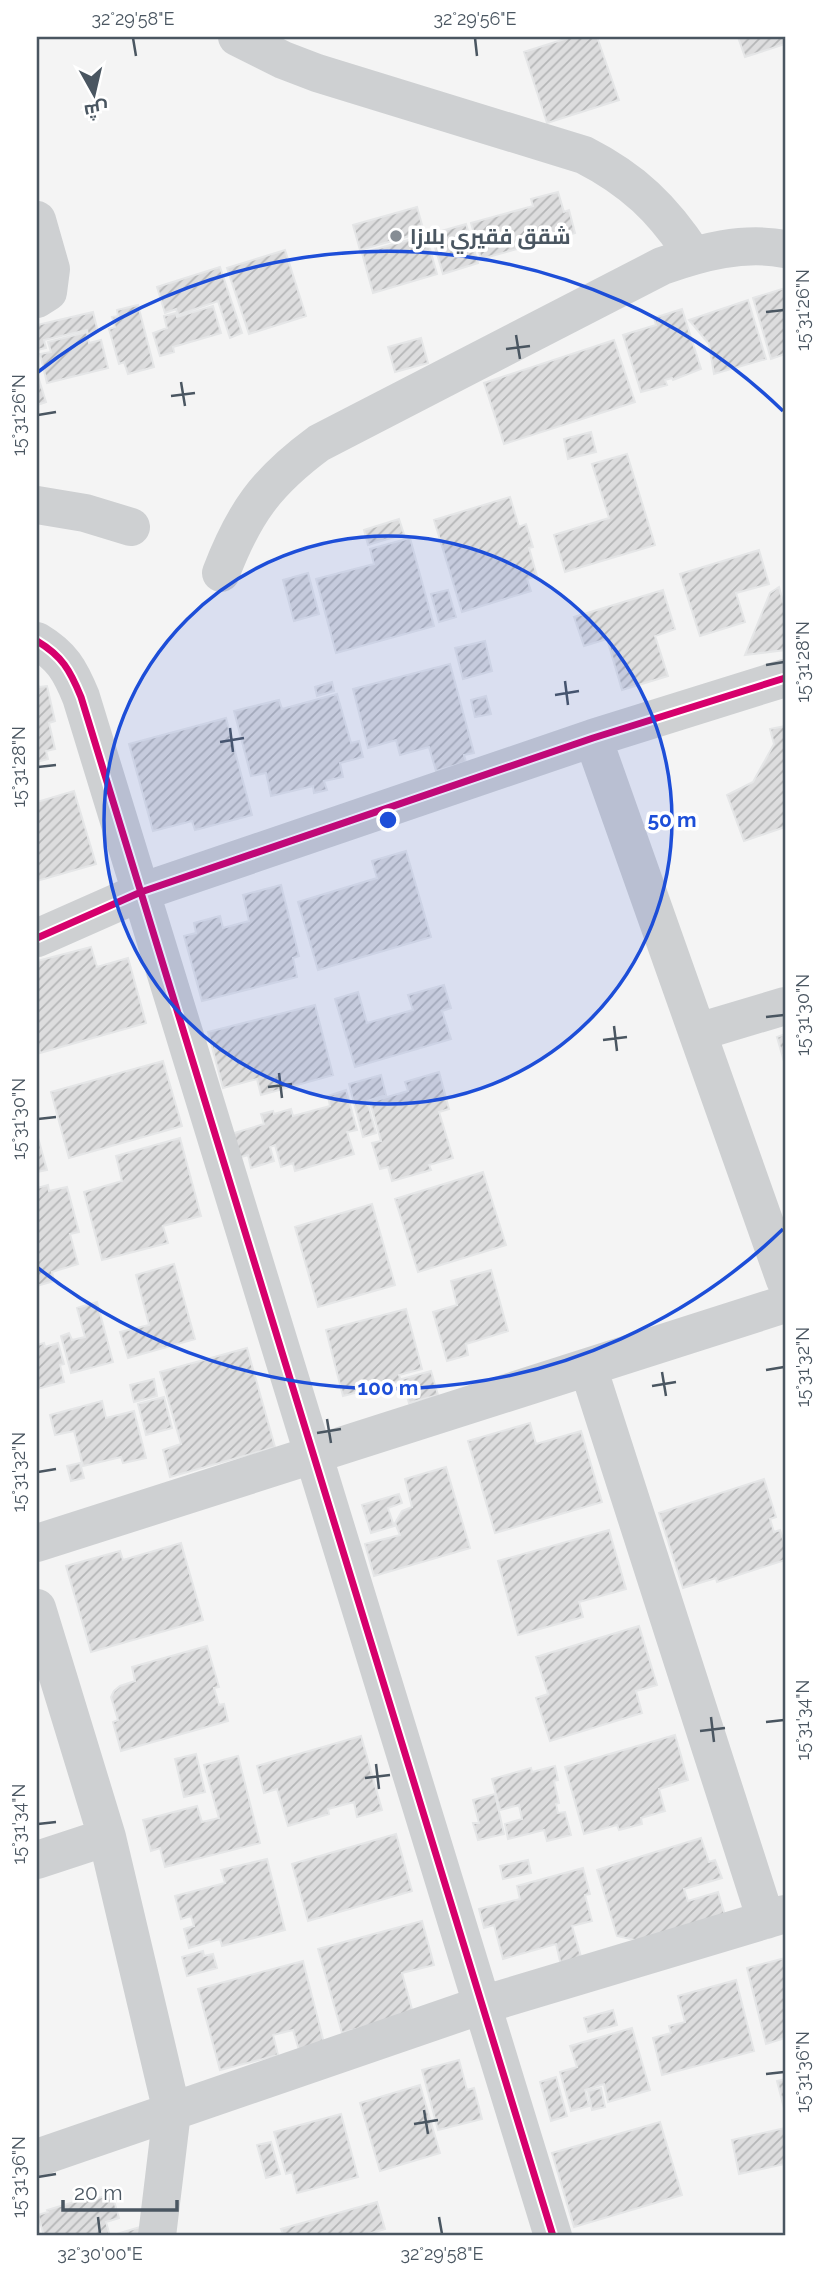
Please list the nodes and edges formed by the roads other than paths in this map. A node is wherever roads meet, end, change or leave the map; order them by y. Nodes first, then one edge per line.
1 (237, 37) edge
2 (37, 220) edge
3 (785, 248) edge
4 (693, 255) junction
5 (37, 299) edge
6 (37, 505) edge
7 (131, 527) dead end
8 (221, 573) dead end
9 (37, 641) edge
10 (785, 678) edge
11 (593, 738) junction
12 (141, 892) junction
13 (37, 938) edge
14 (785, 1006) edge
15 (698, 1032) junction
16 (785, 1280) edge
17 (785, 1304) edge
18 (588, 1367) junction
19 (313, 1454) junction
20 (37, 1543) edge
21 (37, 1608) edge
22 (107, 1837) junction
23 (37, 1860) edge
24 (775, 1917) edge
25 (482, 2005) junction
26 (172, 2112) junction
27 (37, 2158) edge
28 (157, 2236) edge
29 (553, 2236) edge

1 - 4 street
2 - 5 street
3 - 4 street
4 - 8 street
6 - 7 street
9 - 12 street
10 - 11 street
11 - 12 street
11 - 15 street
12 - 13 street
12 - 19 street
14 - 15 street
15 - 16 street
17 - 18 street
18 - 19 street
18 - 24 street
19 - 20 street
19 - 25 street
21 - 22 street
22 - 23 street
22 - 26 street
24 - 25 street
25 - 26 street
25 - 29 street
26 - 27 street
26 - 28 street

